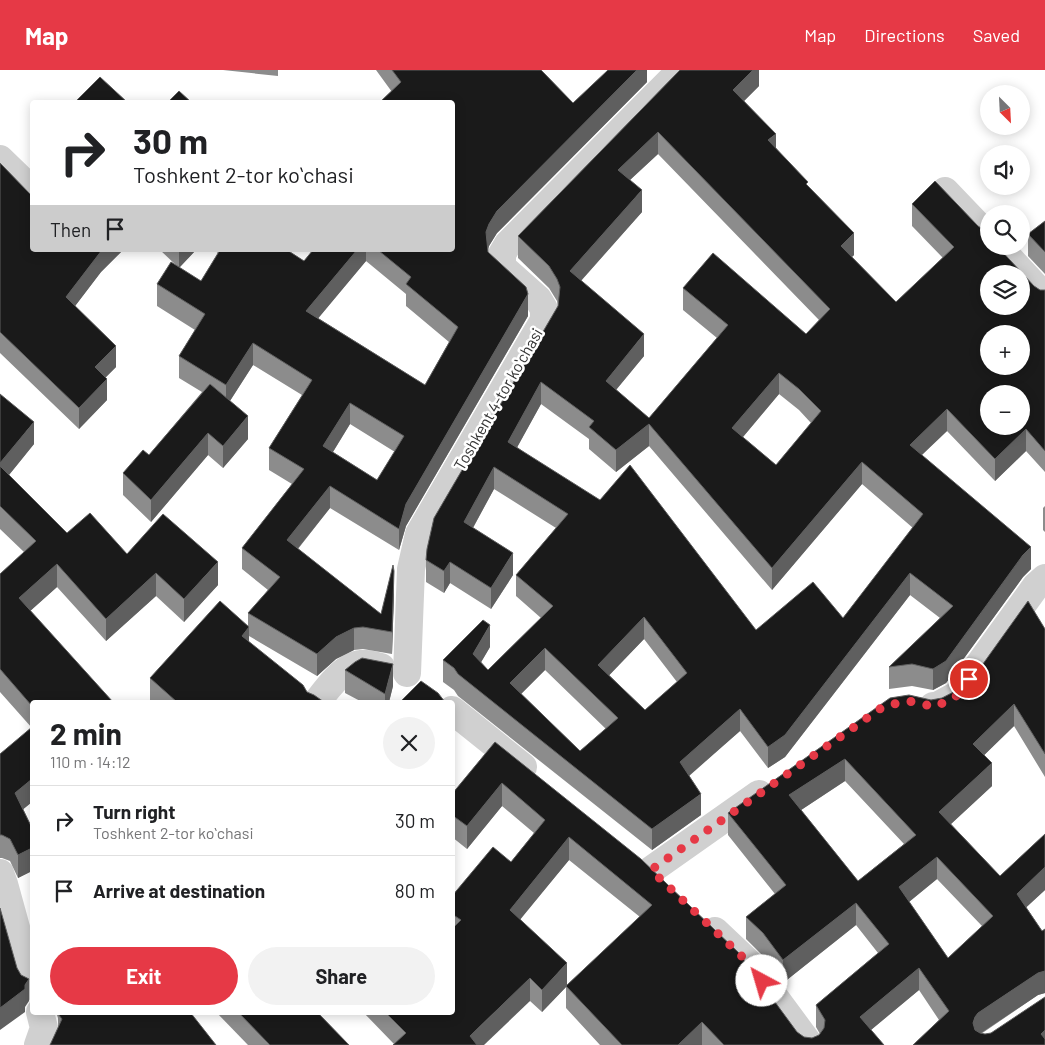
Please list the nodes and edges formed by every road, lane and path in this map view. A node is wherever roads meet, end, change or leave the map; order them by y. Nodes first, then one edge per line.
1 (682, 70) edge
2 (0, 159) edge
3 (30, 188) edge
4 (945, 191) edge
5 (980, 228) edge
6 (1006, 255) edge
7 (1045, 297) edge
8 (1045, 578) edge
9 (407, 673) junction
10 (319, 700) edge
11 (440, 700) edge
12 (909, 701) edge
13 (455, 712) edge
14 (780, 779) edge
15 (544, 784) edge
16 (0, 873) edge
17 (672, 890) edge
18 (694, 911) edge
19 (30, 979) edge
20 (810, 1045) edge

1 - 9 street, Toshkent 4-tor koʻchasi
2 - 3 street
4 - 5 street
6 - 7 street
8 - 12 street
9 - 10 street
9 - 11 street
13 - 15 street
14 - 17 street
16 - 19 street
18 - 20 street

